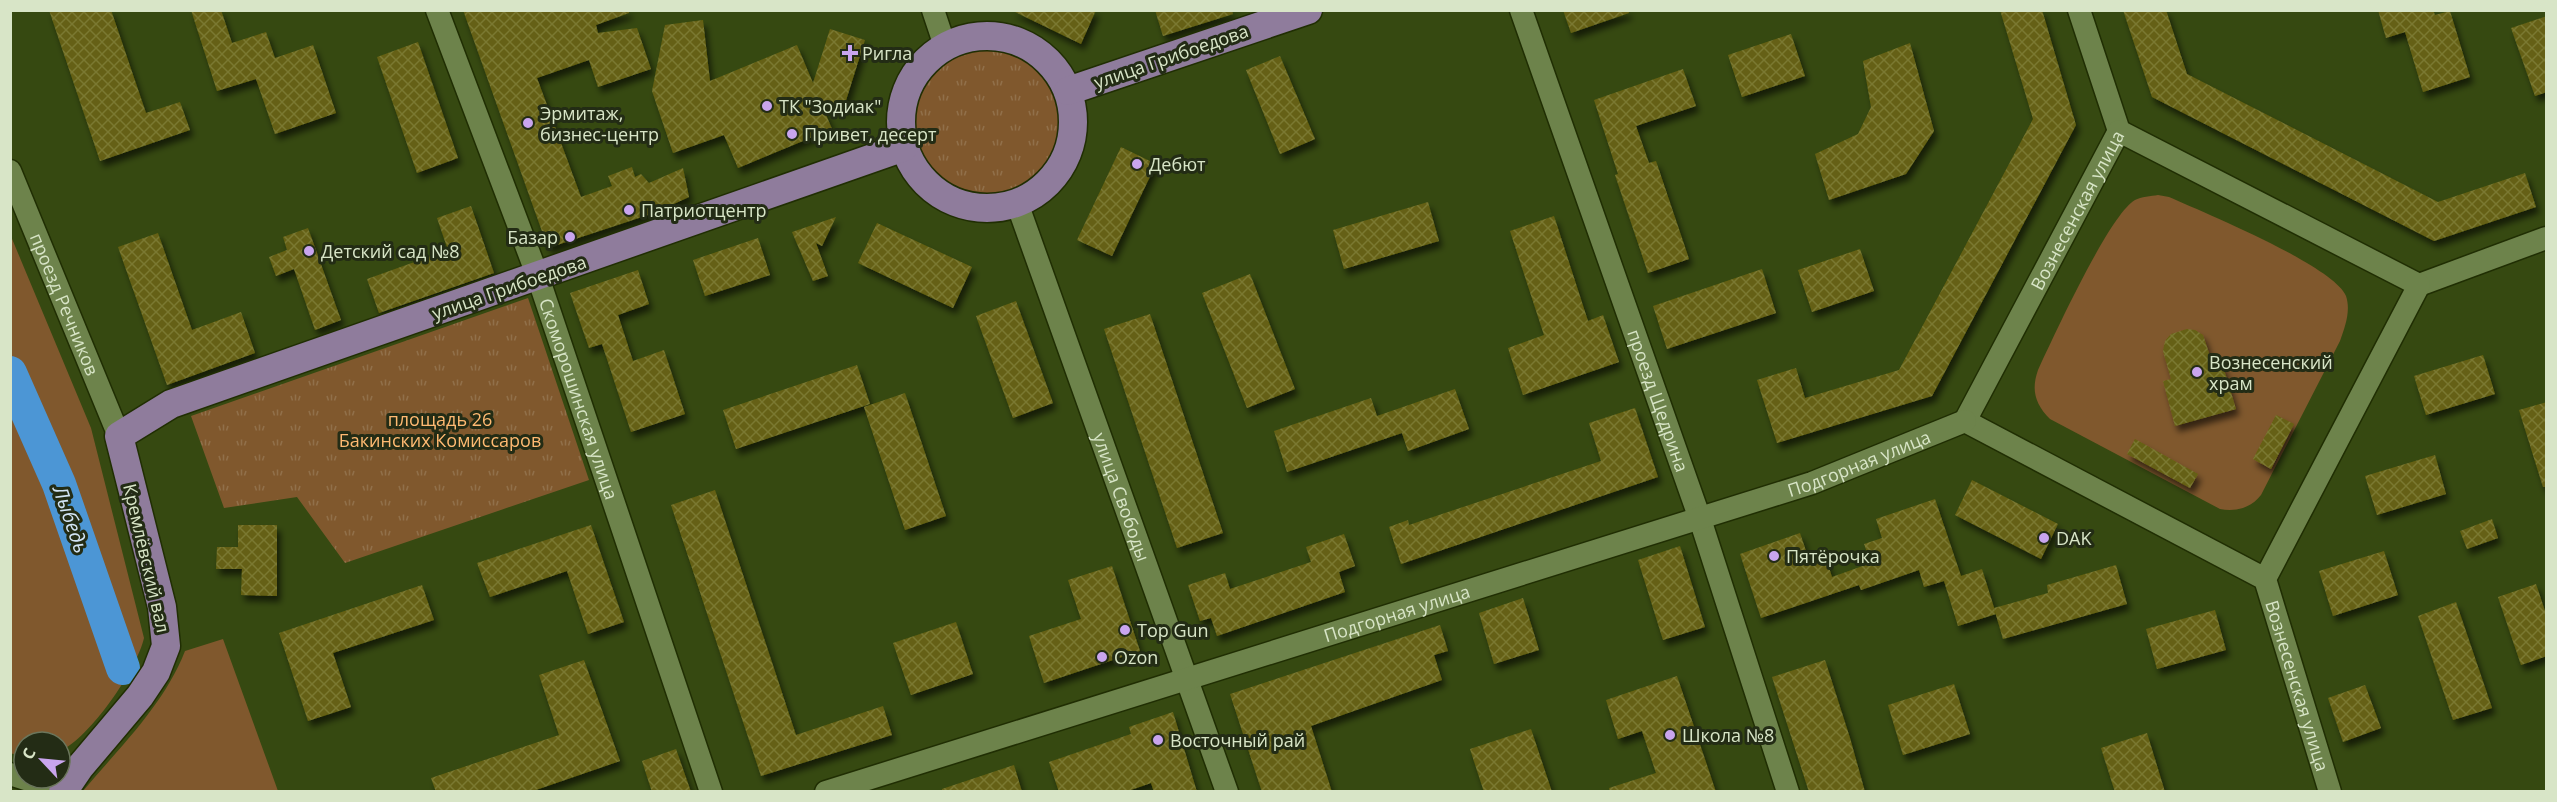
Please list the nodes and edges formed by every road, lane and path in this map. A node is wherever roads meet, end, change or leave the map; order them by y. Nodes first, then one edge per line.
1 (437, 10) edge
2 (933, 10) edge
3 (1308, 10) edge
4 (1521, 10) edge
5 (2079, 10) edge
6 (945, 46) junction
7 (1068, 91) junction
8 (2119, 131) junction
9 (904, 147) junction
10 (10, 171) edge
11 (1017, 203) junction
12 (2547, 238) edge
13 (538, 277) junction
14 (2419, 285) junction
15 (1965, 421) junction
16 (119, 436) junction
17 (1700, 519) junction
18 (2265, 579) junction
19 (1186, 679) junction
20 (10, 774) edge
21 (63, 791) edge
22 (711, 792) edge
23 (826, 792) edge
24 (1227, 792) edge
25 (1788, 792) edge
26 (2330, 792) edge

1 - 13 street, Скоморошинская улица
2 - 6 street
3 - 7 main road, улица Грибоедова
4 - 17 street, проезд Щедрина
5 - 8 street
6 - 7 main road
6 - 9 main road
7 - 11 main road
8 - 14 street, Вознесенская улица
8 - 15 street, Вознесенская улица
9 - 11 main road
9 - 13 main road, улица Грибоедова
10 - 16 street, проезд Речников
11 - 19 street, улица Свободы
12 - 14 street
13 - 16 main road, улица Грибоедова
13 - 22 street, Скоморошинская улица
14 - 18 street, Вознесенская улица
15 - 17 street, Подгорная улица
15 - 18 street, Вознесенская улица
16 - 21 main road, Кремлёвский вал
17 - 19 street, Подгорная улица
17 - 25 street, проезд Щедрина
18 - 26 street, Вознесенская улица
19 - 23 street, Подгорная улица
19 - 24 street, улица Свободы
20 - 21 street

